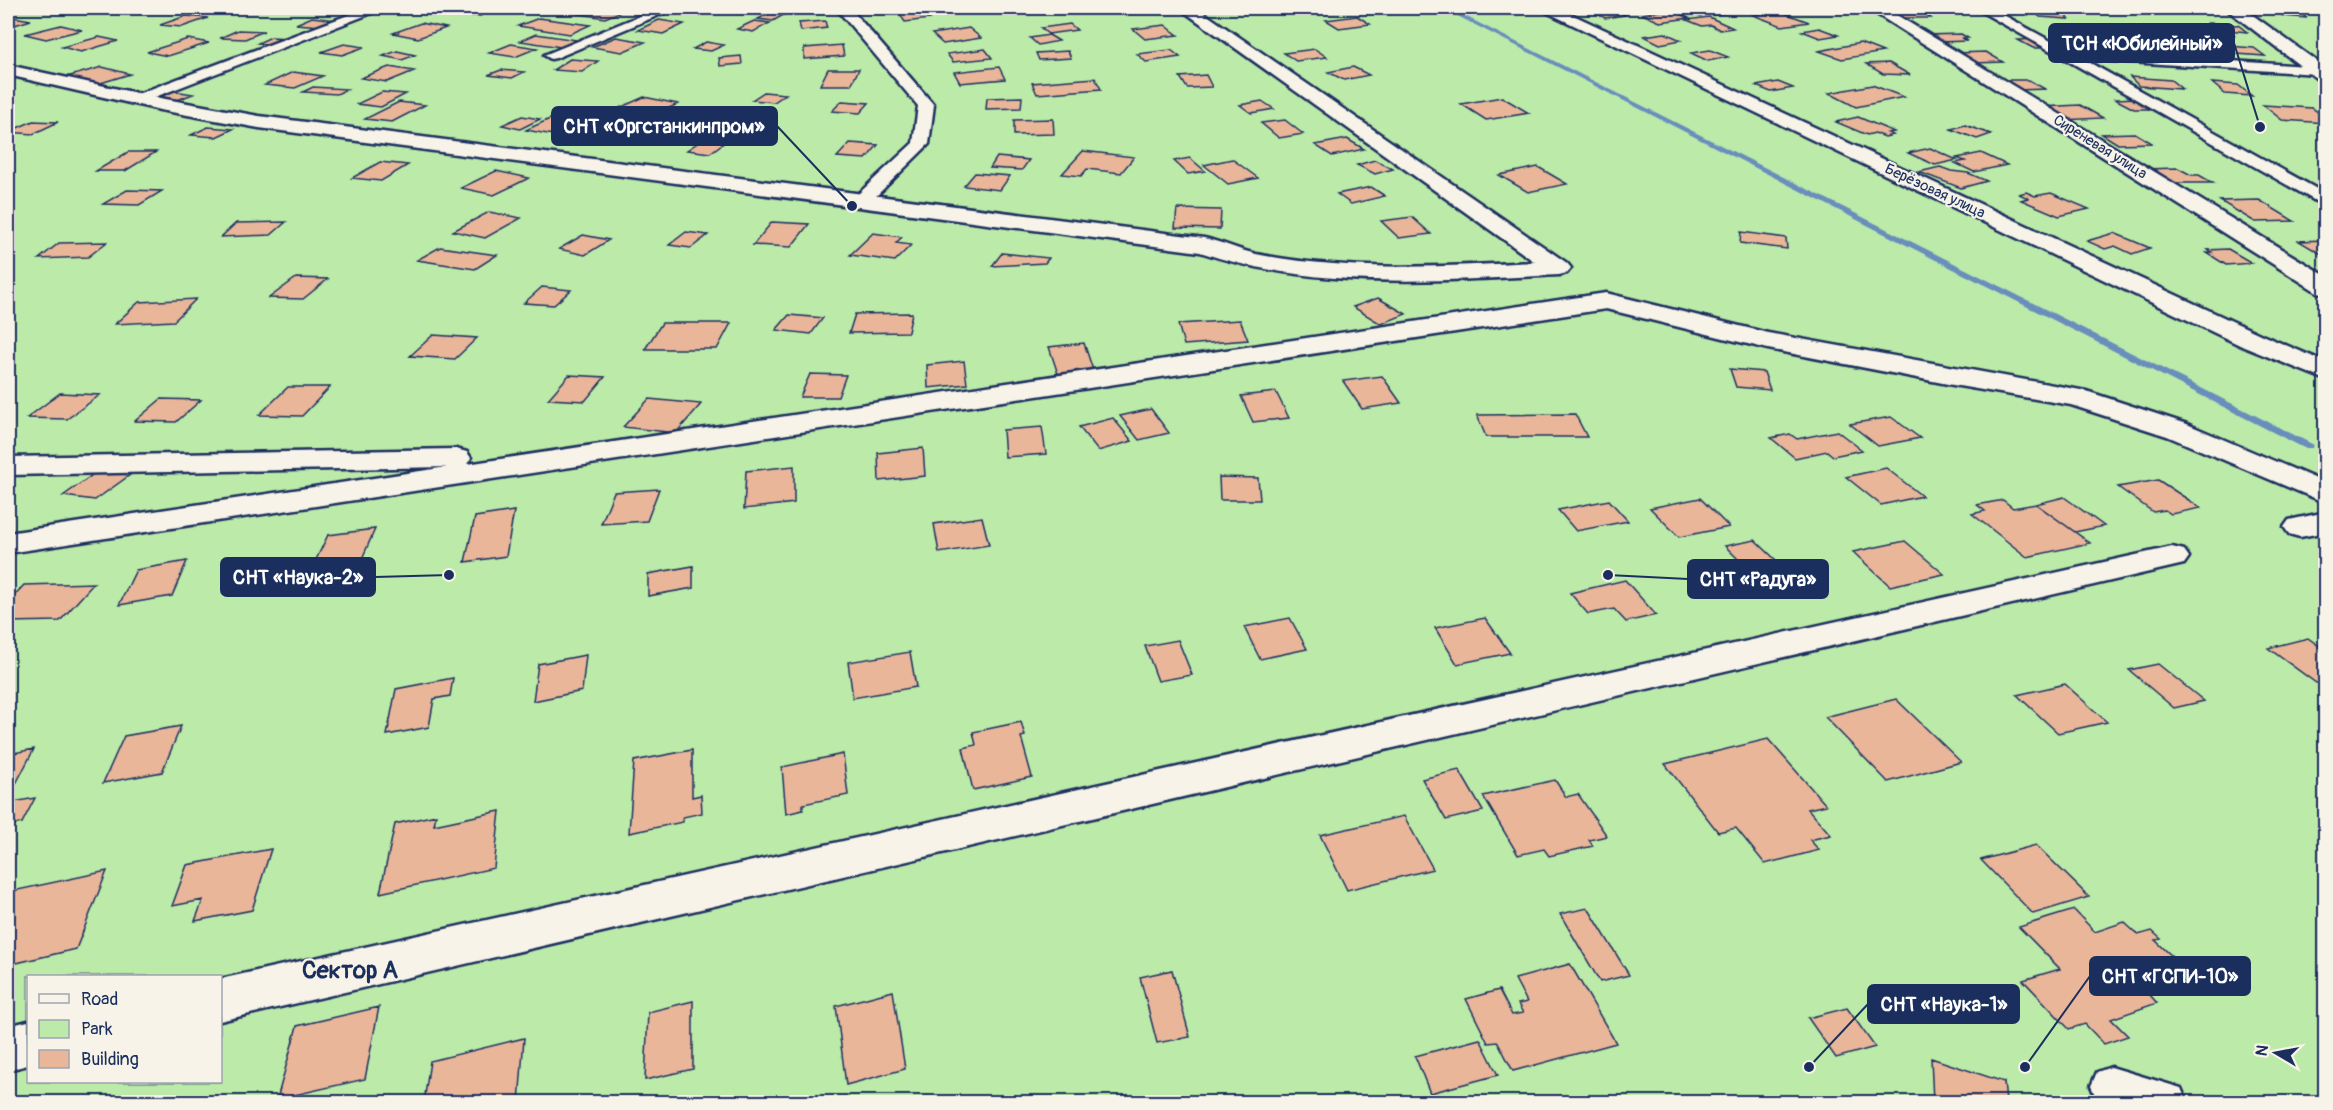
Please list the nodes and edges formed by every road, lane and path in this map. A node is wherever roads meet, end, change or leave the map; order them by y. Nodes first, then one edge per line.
1 (378, 8) edge
2 (669, 8) edge
3 (843, 8) edge
4 (1187, 8) edge
5 (1545, 8) edge
6 (1875, 8) edge
7 (1982, 8) edge
8 (2233, 8) edge
9 (2063, 53) junction
10 (551, 55) dead end
11 (8, 70) edge
12 (2321, 74) edge
13 (137, 99) junction
14 (862, 200) junction
15 (2325, 202) edge
16 (2325, 287) edge
17 (2325, 372) edge
18 (587, 455) junction
19 (8, 466) edge
20 (2325, 494) edge
21 (8, 543) edge
22 (2172, 556) dead end
23 (222, 1000) edge
24 (27, 1043) edge
25 (8, 1048) edge
26 (2111, 1086) dead end
27 (2167, 1102) edge

1 - 13 lane
2 - 10 lane
3 - 14 lane
4 - 14 street
5 - 17 street, Берёзовая улица
6 - 16 street, Сиреневая улица
7 - 9 lane
8 - 12 street
9 - 12 lane
9 - 15 lane
11 - 13 street
13 - 14 street
18 - 19 street
18 - 20 street
18 - 21 street
22 - 23 street
24 - 25 street
26 - 27 lane

